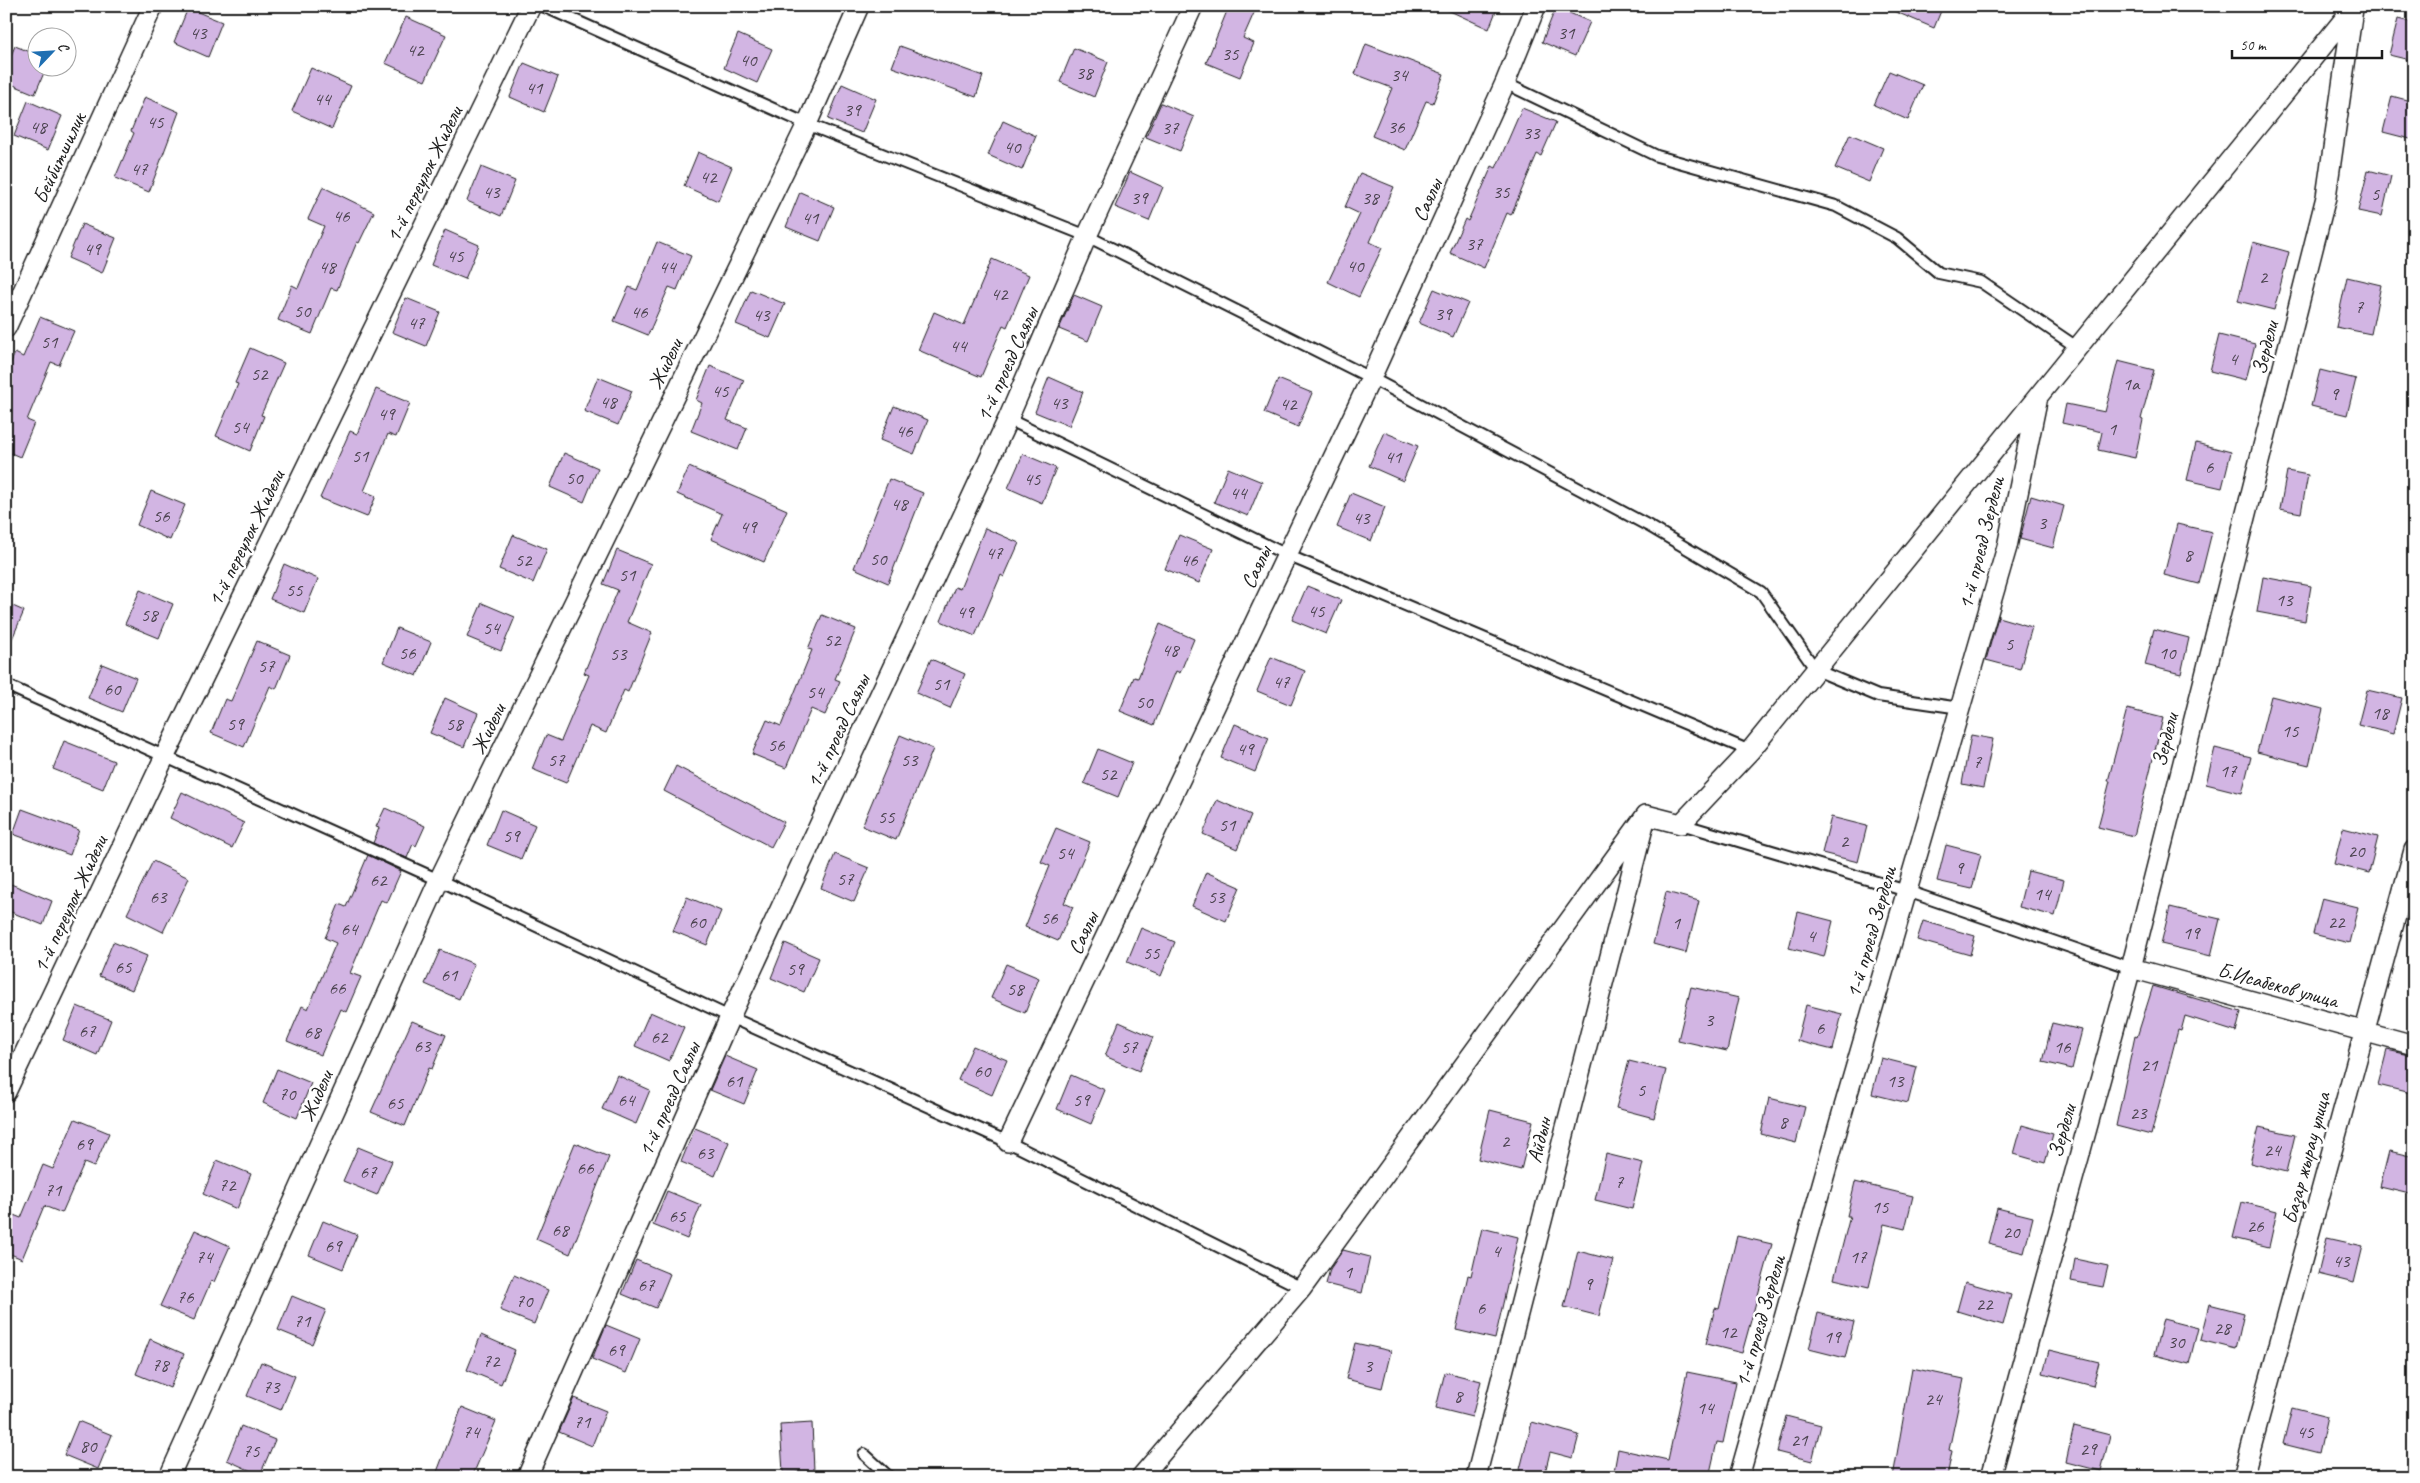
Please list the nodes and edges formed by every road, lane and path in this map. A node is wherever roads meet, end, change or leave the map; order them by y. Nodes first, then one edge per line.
1 (153, 6) edge
2 (531, 6) edge
3 (543, 6) edge
4 (859, 6) edge
5 (1193, 6) edge
6 (1536, 6) edge
7 (2354, 7) edge
8 (1505, 83) junction
9 (807, 124) junction
10 (1087, 236) junction
11 (6, 328) edge
12 (2078, 348) junction
13 (1371, 378) junction
14 (2038, 397) junction
15 (1008, 419) junction
16 (1287, 555) junction
17 (1816, 670) junction
18 (6, 685) edge
19 (1960, 708) junction
20 (1750, 751) junction
21 (164, 758) junction
22 (1646, 815) junction
23 (1681, 824) junction
24 (2414, 850) edge
25 (439, 880) junction
26 (1907, 891) junction
27 (2130, 968) junction
28 (730, 1017) junction
29 (2364, 1031) junction
30 (2414, 1044) edge
31 (6, 1092) edge
32 (1008, 1142) junction
33 (1302, 1288) junction
34 (864, 1454) dead end
35 (169, 1477) edge
36 (527, 1477) edge
37 (889, 1477) edge
38 (1141, 1477) edge
39 (1476, 1477) edge
40 (1739, 1477) edge
41 (1991, 1477) edge
42 (2243, 1477) edge

1 - 11 street, Бейбитшилик
2 - 21 street, 1-й переулок Жидели
3 - 9 lane
4 - 9 street, Жидели
5 - 10 street, 1-й проезд Саялы
6 - 8 street, Саялы
7 - 12 street
7 - 27 street, Зердели
8 - 12 lane
8 - 13 street, Саялы
9 - 10 lane
9 - 25 street, Жидели
10 - 13 lane
10 - 15 street, 1-й проезд Саялы
12 - 14 street
13 - 16 street, Саялы
13 - 17 lane
14 - 17 street
14 - 19 street, 1-й проезд Зердели
15 - 16 lane
15 - 28 street, 1-й проезд Саялы
16 - 20 lane
16 - 32 street, Саялы
17 - 19 lane
17 - 20 street
18 - 21 lane
19 - 26 street, 1-й проезд Зердели
20 - 23 street
21 - 25 lane
21 - 31 street, 1-й переулок Жидели
22 - 23 street
22 - 33 street
22 - 39 street, Айдын
23 - 26 lane
24 - 29 street, Базар жырау улица
25 - 28 lane
25 - 35 street, Жидели
26 - 27 lane
26 - 40 street, 1-й проезд Зердели
27 - 29 street, Б.Исабеков улица
27 - 41 street, Зердели
28 - 32 lane
28 - 36 street, 1-й проезд Саялы
29 - 30 street, Б.Исабеков улица
29 - 42 street, Базар жырау улица
32 - 33 lane
33 - 38 street
34 - 37 lane

